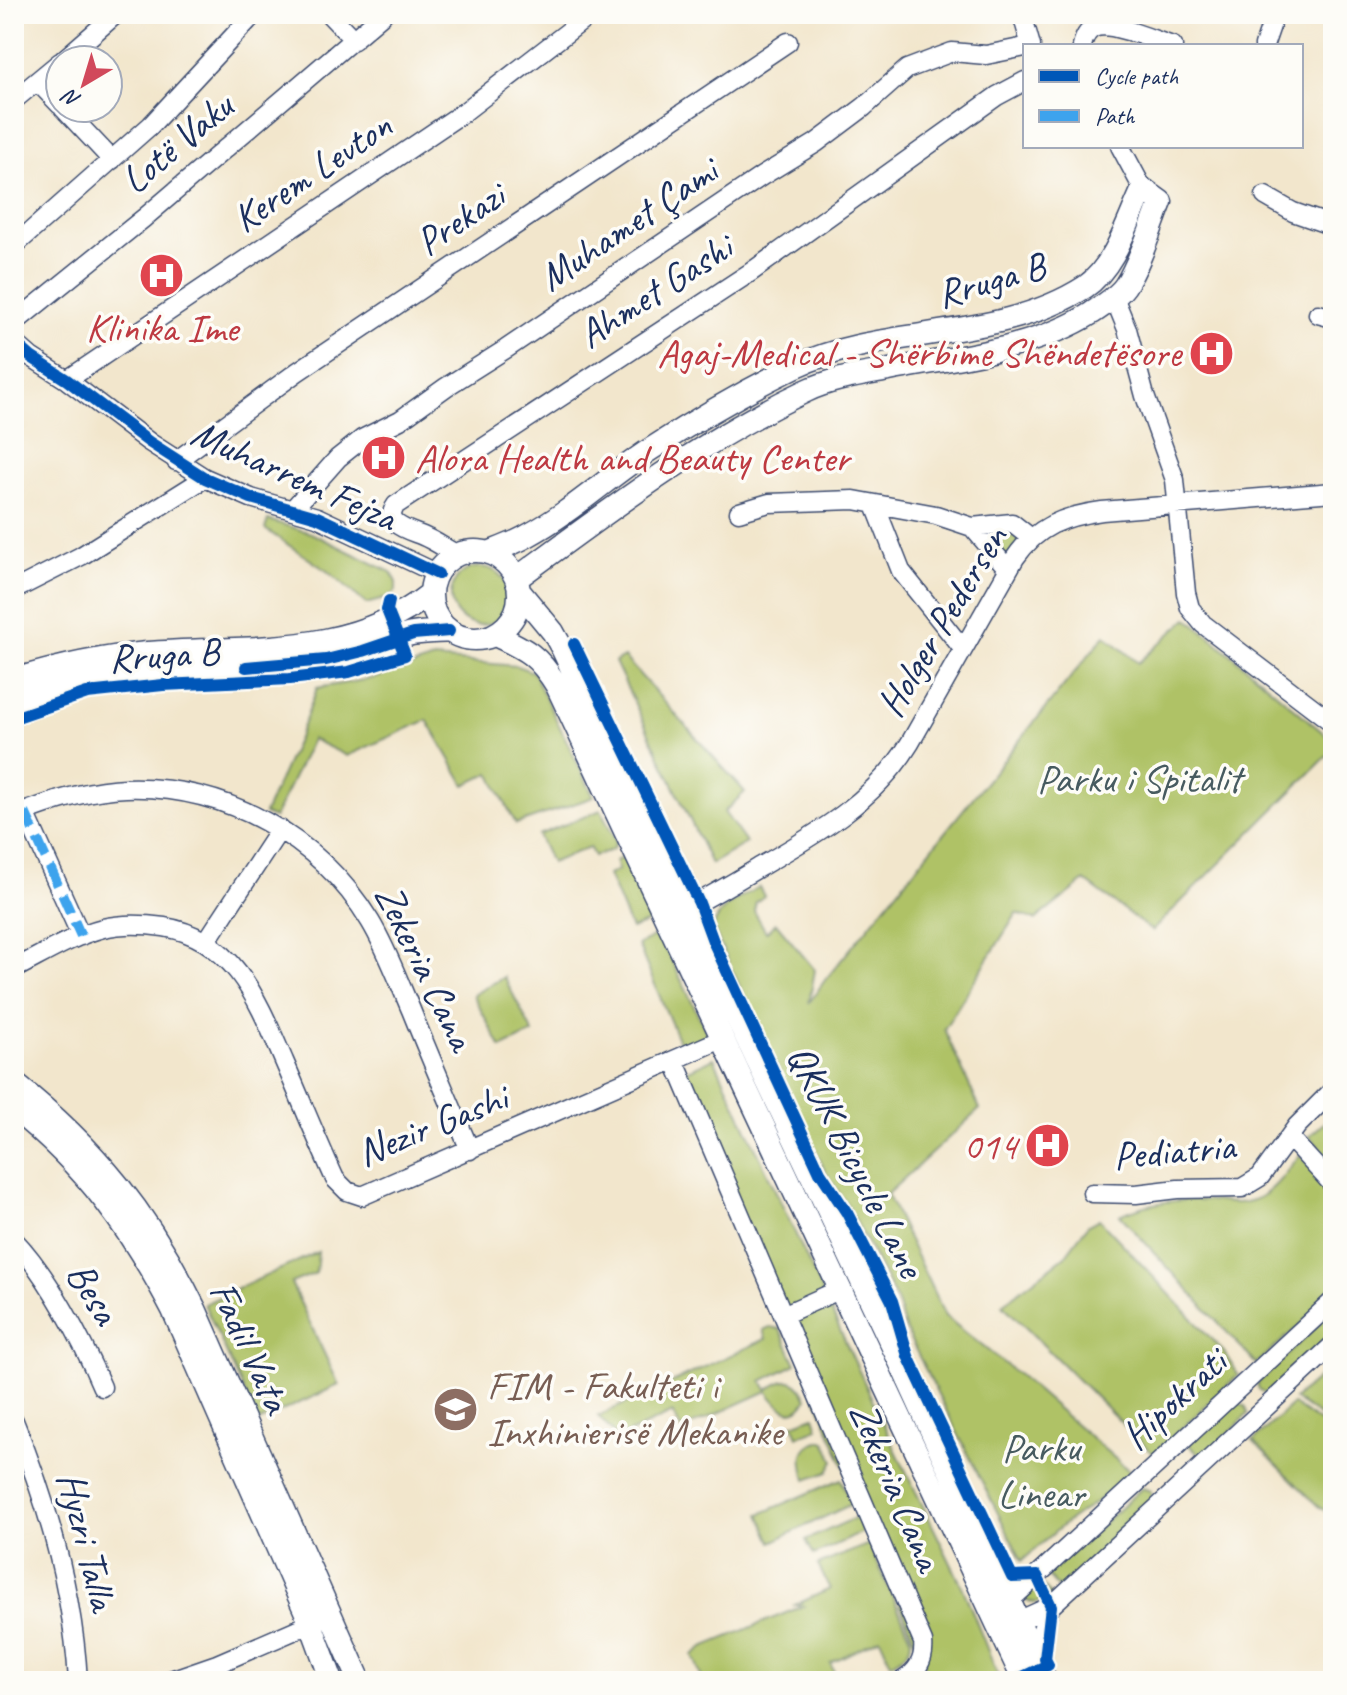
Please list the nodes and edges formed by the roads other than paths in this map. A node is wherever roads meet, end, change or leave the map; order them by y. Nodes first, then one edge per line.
1 (116, 14) edge
2 (254, 14) edge
3 (329, 14) edge
4 (383, 14) edge
5 (591, 14) edge
6 (1022, 14) edge
7 (1275, 14) edge
8 (354, 40) junction
9 (788, 42) dead end
10 (81, 44) edge
11 (1030, 44) edge
12 (1082, 44) edge
13 (1166, 44) edge
14 (1265, 44) edge
15 (1023, 47) edge
16 (44, 75) edge
17 (37, 81) junction
18 (1023, 82) edge
19 (44, 89) edge
20 (14, 100) edge
21 (77, 124) edge
22 (1121, 148) edge
23 (112, 160) junction
24 (1143, 189) junction
25 (1265, 196) dead end
26 (1333, 226) edge
27 (14, 246) edge
28 (1114, 297) junction
29 (14, 323) edge
30 (14, 342) edge
31 (31, 357) junction
32 (14, 367) edge
33 (67, 380) junction
34 (176, 461) junction
35 (205, 478) junction
36 (1333, 492) edge
37 (1179, 504) junction
38 (875, 505) junction
39 (293, 509) junction
40 (739, 512) dead end
41 (972, 527) junction
42 (1031, 538) junction
43 (488, 553) junction
44 (458, 555) junction
45 (1008, 569) junction
46 (434, 583) junction
47 (517, 585) junction
48 (14, 590) edge
49 (449, 631) junction
50 (495, 635) junction
51 (963, 649) junction
52 (14, 680) edge
53 (14, 703) edge
54 (1333, 723) edge
55 (20, 814) edge
56 (280, 829) junction
57 (676, 914) junction
58 (81, 936) junction
59 (206, 942) junction
60 (14, 969) edge
61 (722, 1039) junction
62 (675, 1062) junction
63 (14, 1083) edge
64 (1333, 1090) edge
65 (14, 1109) edge
66 (1289, 1137) junction
67 (470, 1150) junction
68 (1333, 1185) edge
69 (1092, 1193) dead end
70 (14, 1240) edge
71 (841, 1289) junction
72 (1333, 1301) edge
73 (783, 1315) junction
74 (1333, 1345) edge
75 (102, 1387) dead end
76 (14, 1421) edge
77 (1051, 1606) junction
78 (1006, 1617) junction
79 (321, 1620) junction
80 (1037, 1677) edge
81 (78, 1681) edge
82 (168, 1681) edge
83 (332, 1681) edge
84 (360, 1681) edge
85 (902, 1681) edge

1 - 10 street
2 - 23 street
3 - 8 street
4 - 8 street, Lotë Vaku
5 - 33 street, Kerem Levton
6 - 11 street
7 - 14 street
8 - 29 street, Lotë Vaku
9 - 34 street, Prekazi
12 - 13 street
15 - 39 street, Muhamet Çami
16 - 17 street
17 - 19 street
17 - 20 street
18 - 44 street, Ahmet Gashi
21 - 23 street
22 - 24 street
23 - 27 street
24 - 28 main road, Rruga B
24 - 43 main road, Rruga B
25 - 26 street
28 - 37 street
28 - 47 main road, Rruga B
30 - 31 street, Muharrem Fejza
31 - 32 street
31 - 33 street, Muharrem Fejza
33 - 34 street, Muharrem Fejza
34 - 35 street, Muharrem Fejza
35 - 39 street, Muharrem Fejza
35 - 48 street
36 - 37 street, Holger Pedersen
37 - 42 street, Holger Pedersen
37 - 54 street
38 - 40 street
38 - 41 street
38 - 51 street
39 - 46 street, Muharrem Fejza
41 - 42 street
41 - 45 street
42 - 45 street, Holger Pedersen
43 - 44 main road
43 - 47 main road
44 - 46 main road
45 - 51 street, Holger Pedersen
46 - 49 main road
46 - 52 main road, Rruga B
47 - 50 main road
47 - 57 main road
49 - 50 main road
49 - 53 main road, Rruga B
50 - 57 main road
51 - 57 street, Holger Pedersen
55 - 56 street, Zekeria Cana
55 - 58 street
56 - 59 street
56 - 67 street, Zekeria Cana
57 - 61 main road
57 - 78 main road
58 - 59 street, Nezir Gashi
58 - 60 street, Nezir Gashi
59 - 67 street, Nezir Gashi
61 - 62 street, Nezir Gashi
61 - 71 main road
62 - 67 street, Nezir Gashi
62 - 73 street, Zekeria Cana
63 - 79 main road, Fadil Vata
64 - 66 street, Pediatria
65 - 79 main road, Fadil Vata
66 - 68 street, Pediatria
66 - 69 street, Pediatria
70 - 75 street, Besa
71 - 73 street
71 - 78 main road
72 - 78 street, Hipokrati
73 - 85 street, Zekeria Cana
74 - 77 street, Hipokrati
76 - 81 street, Hyzri Talla
77 - 78 street, Hipokrati
77 - 80 street
78 - 80 main road
79 - 82 street
79 - 83 main road, Fadil Vata
79 - 84 main road, Fadil Vata

